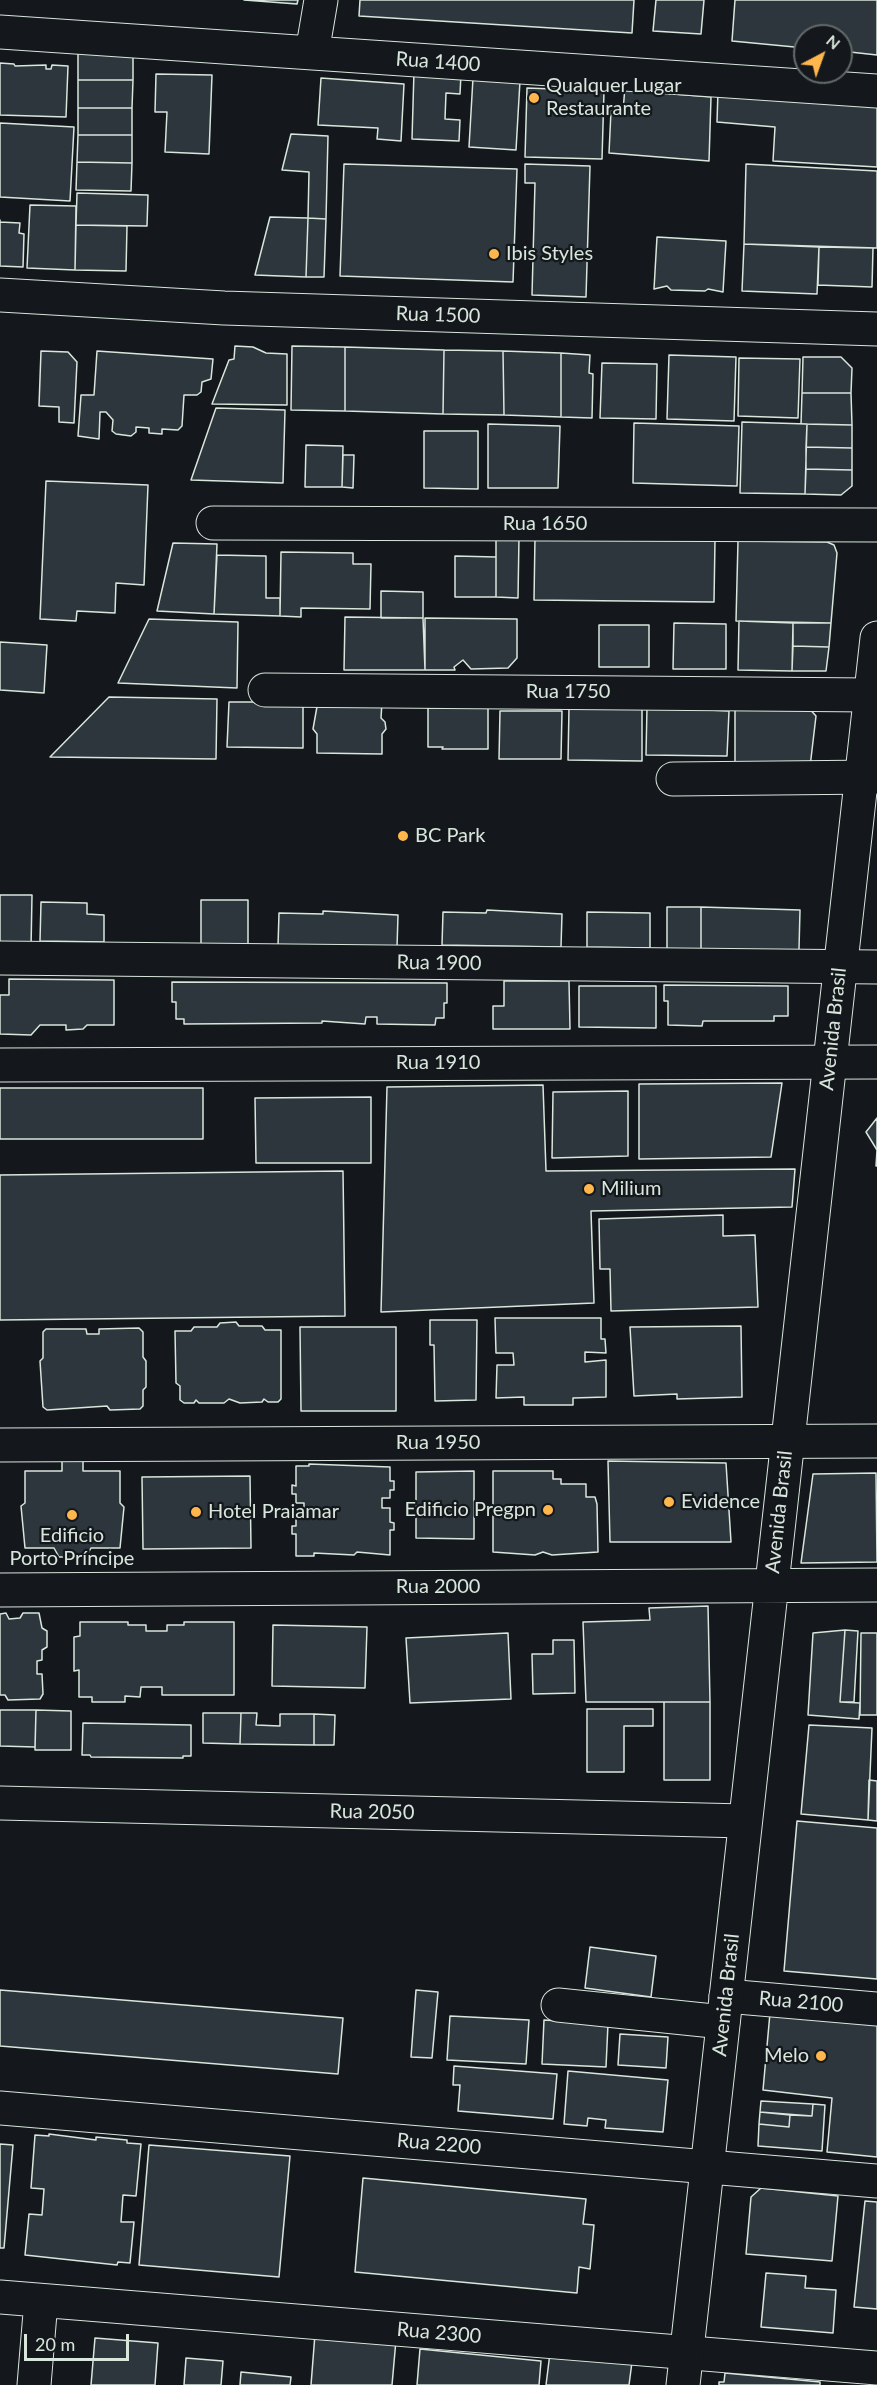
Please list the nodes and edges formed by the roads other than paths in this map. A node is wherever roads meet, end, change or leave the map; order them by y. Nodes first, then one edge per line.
1 (321, 0) edge
2 (0, 32) edge
3 (312, 53) junction
4 (877, 91) edge
5 (0, 295) edge
6 (877, 329) edge
7 (213, 523) dead end
8 (877, 525) edge
9 (877, 638) edge
10 (265, 690) dead end
11 (871, 695) junction
12 (869, 777) edge
13 (673, 779) dead end
14 (0, 958) edge
15 (840, 967) junction
16 (877, 967) edge
17 (830, 1061) junction
18 (877, 1062) edge
19 (0, 1065) edge
20 (787, 1441) junction
21 (877, 1441) edge
22 (0, 1445) edge
23 (771, 1584) junction
24 (877, 1585) edge
25 (0, 1590) edge
26 (0, 1803) edge
27 (745, 1821) junction
28 (558, 2005) dead end
29 (724, 2009) junction
30 (877, 2009) edge
31 (0, 2108) edge
32 (707, 2167) junction
33 (877, 2181) edge
34 (0, 2297) edge
35 (41, 2301) junction
36 (686, 2353) junction
37 (877, 2368) edge
38 (34, 2385) edge
39 (683, 2385) edge

1 - 3 street
2 - 3 street, Rua 1400
3 - 4 street, Rua 1400
5 - 6 street, Rua 1500
7 - 8 street, Rua 1650
9 - 11 street, Avenida Brasil
10 - 11 street, Rua 1750
11 - 12 street, Avenida Brasil
12 - 13 street
12 - 15 street, Avenida Brasil
14 - 15 street, Rua 1900
15 - 16 street, Rua 1900
15 - 17 street, Avenida Brasil
17 - 18 street, Rua 1910
17 - 19 street, Rua 1910
17 - 20 street, Avenida Brasil
20 - 21 street, Rua 1950
20 - 22 street, Rua 1950
20 - 23 street, Avenida Brasil
23 - 24 street, Rua 2000
23 - 25 street, Rua 2000
23 - 27 street, Avenida Brasil
26 - 27 street, Rua 2050
27 - 29 street, Avenida Brasil
28 - 29 street, Rua 2100
29 - 30 street, Rua 2100
29 - 32 street, Avenida Brasil
31 - 32 street, Rua 2200
32 - 33 street, Rua 2200
32 - 36 street, Avenida Brasil
34 - 35 street, Rua 2300
35 - 36 street, Rua 2300
35 - 38 street
36 - 37 street, Rua 2300
36 - 39 street, Avenida Brasil

